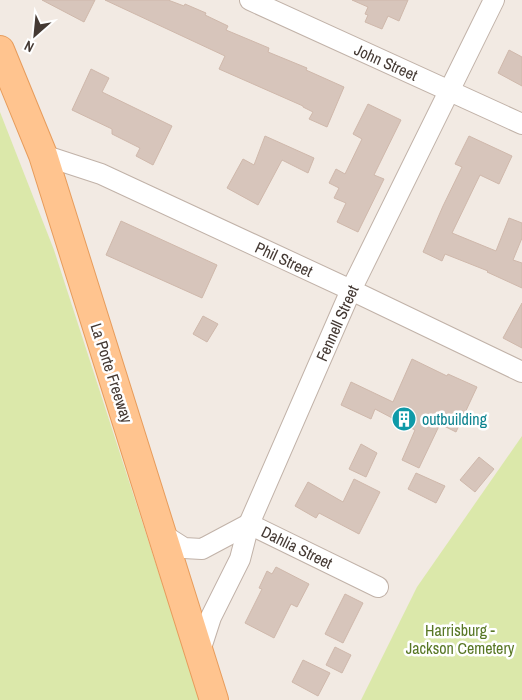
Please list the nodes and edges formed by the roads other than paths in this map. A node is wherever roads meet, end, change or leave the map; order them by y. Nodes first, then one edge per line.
1 (250, 0) edge
2 (494, 0) edge
3 (0, 50) edge
4 (450, 90) junction
5 (522, 124) edge
6 (43, 155) junction
7 (351, 290) junction
8 (522, 372) edge
9 (249, 524) junction
10 (162, 534) junction
11 (378, 587) dead end
12 (199, 654) junction
13 (214, 700) edge

1 - 4 street, John Street
2 - 4 street, Fennell Street
3 - 6 main road, La Porte Freeway
4 - 5 street, John Street
4 - 7 street, Fennell Street
6 - 7 street, Phil Street
6 - 10 main road, La Porte Freeway
7 - 8 street, Phil Street
7 - 9 street, Fennell Street
9 - 10 street, Dahlia Street
9 - 11 street, Dahlia Street
9 - 12 street, Fennell Street
10 - 12 main road, La Porte Freeway
12 - 13 main road, La Porte Freeway

